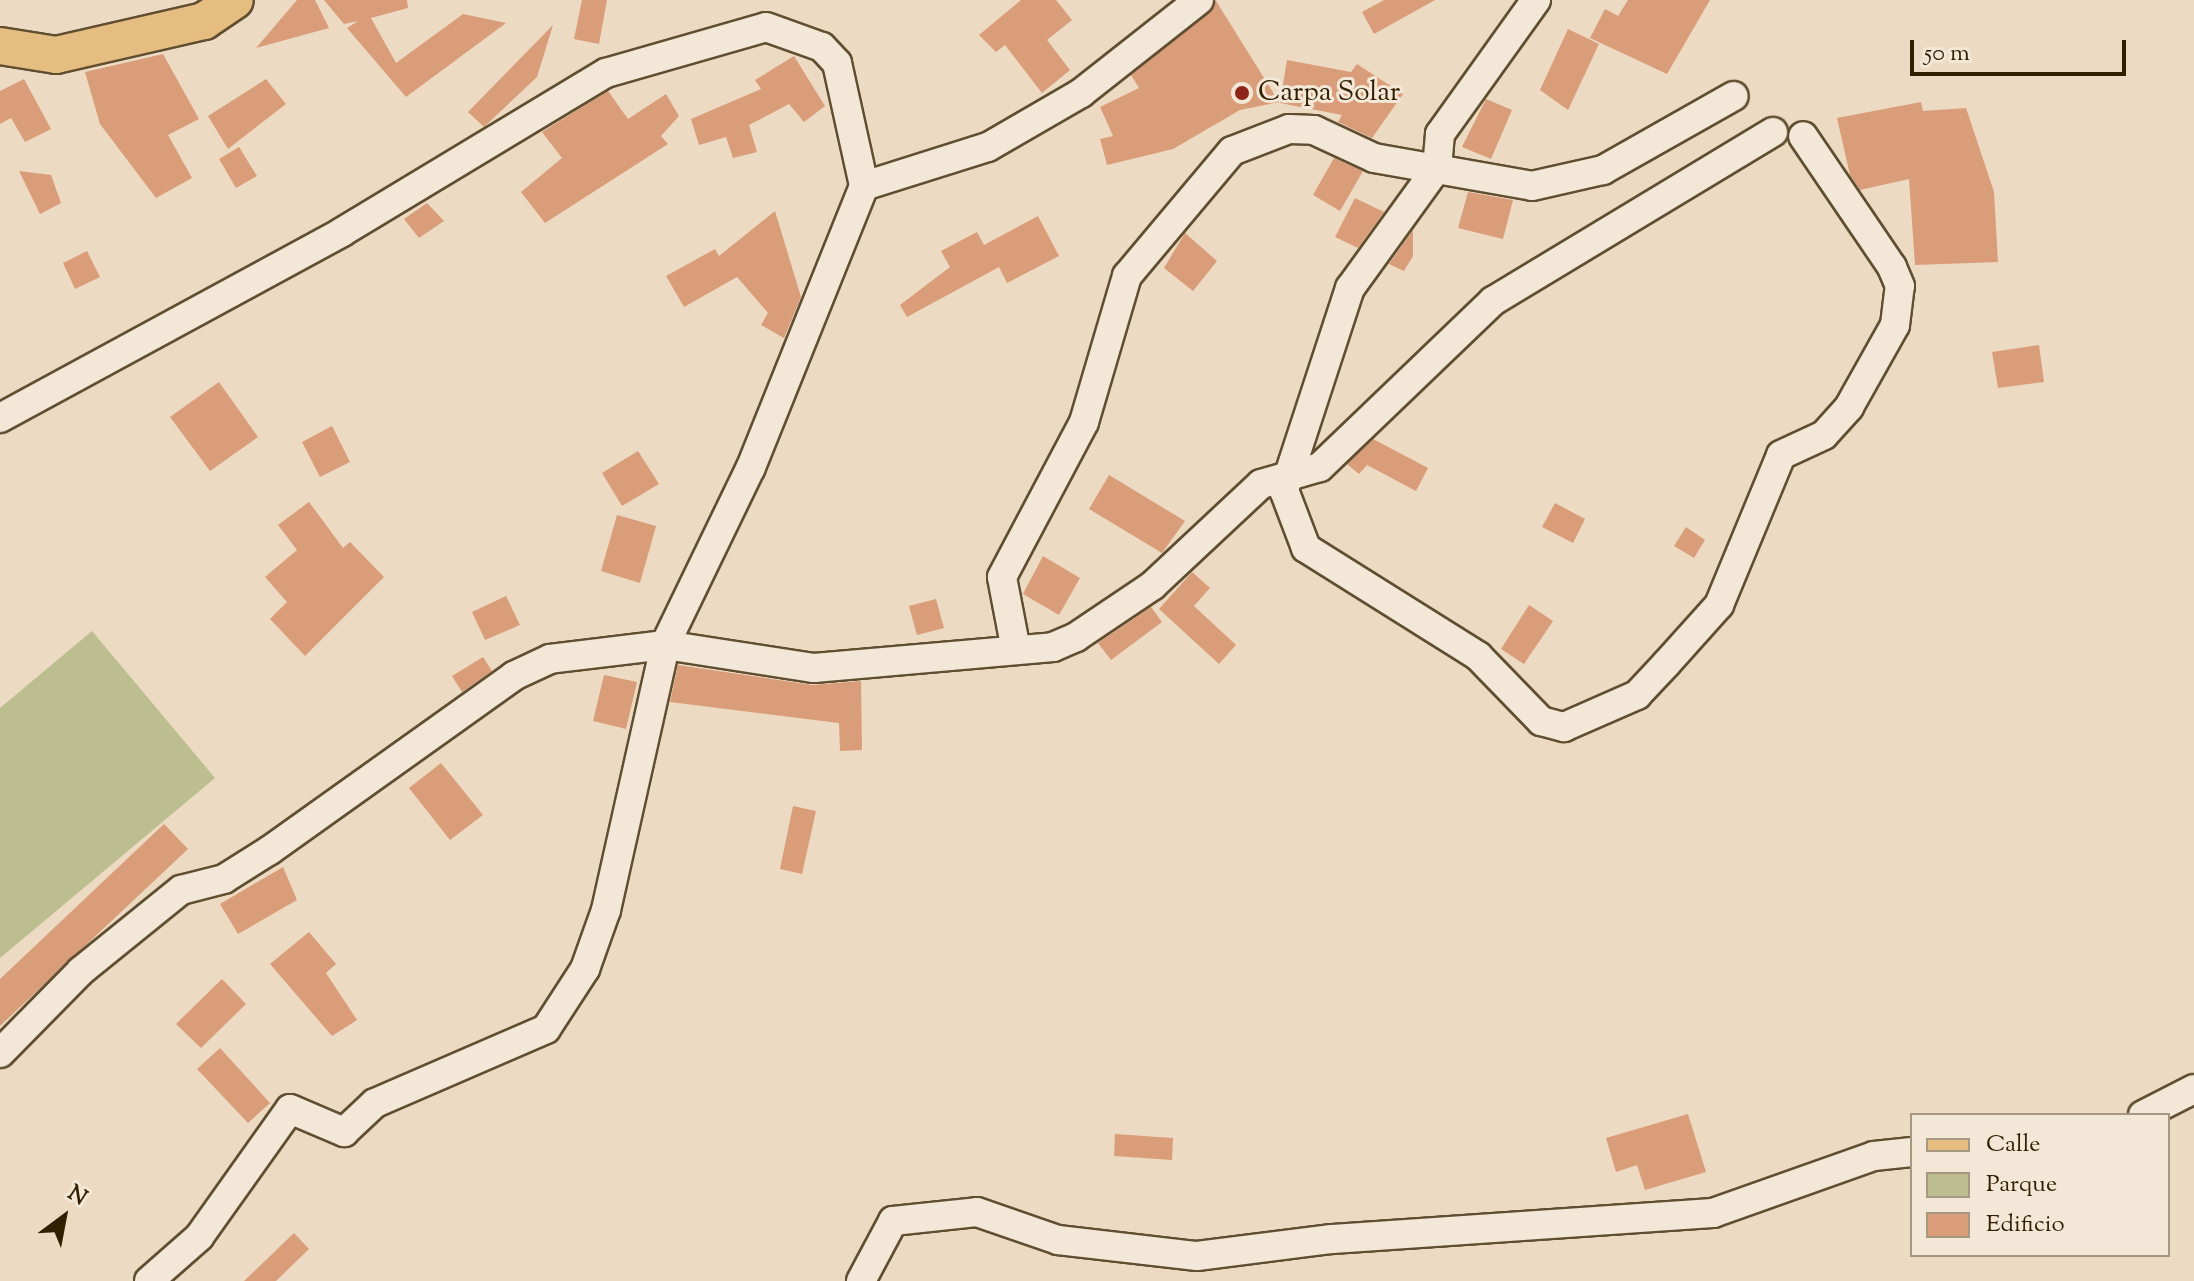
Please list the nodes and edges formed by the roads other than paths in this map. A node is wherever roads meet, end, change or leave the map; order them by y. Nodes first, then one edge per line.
1 (235, 0) edge
2 (1199, 0) edge
3 (1536, 0) edge
4 (0, 46) edge
5 (1734, 96) dead end
6 (1773, 132) dead end
7 (1803, 136) dead end
8 (1437, 168) junction
9 (864, 186) junction
10 (0, 418) edge
11 (1289, 474) junction
12 (665, 645) junction
13 (1016, 650) junction
14 (0, 1053) edge
15 (2194, 1089) edge
16 (2147, 1113) edge
17 (1910, 1152) edge
18 (149, 1281) edge
19 (861, 1281) edge

1 - 4 main road
2 - 9 street
3 - 8 street
5 - 8 street
6 - 11 street
7 - 11 street
8 - 11 street
8 - 13 street
9 - 10 street
9 - 12 street
11 - 13 street
12 - 13 street
12 - 14 street
12 - 18 street
15 - 16 street
17 - 19 street

